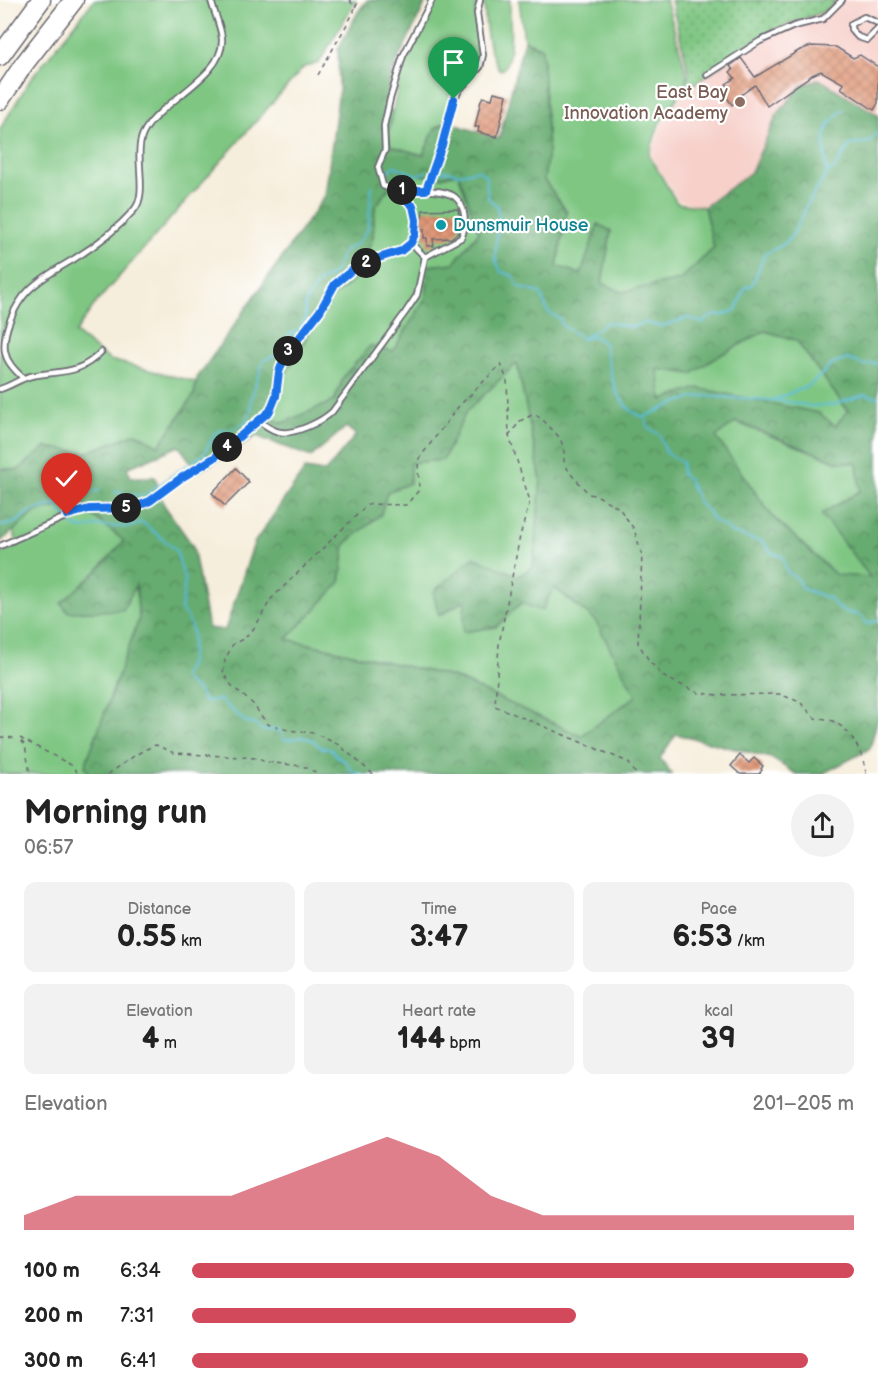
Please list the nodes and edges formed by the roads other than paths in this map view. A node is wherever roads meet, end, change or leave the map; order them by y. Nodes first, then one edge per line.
1 (41, 0) edge
2 (74, 0) edge
3 (211, 0) edge
4 (432, 0) edge
5 (480, 0) edge
6 (842, 0) edge
7 (878, 23) edge
8 (878, 29) edge
9 (0, 56) edge
10 (707, 75) dead end
11 (0, 100) edge
12 (395, 190) junction
13 (426, 190) junction
14 (411, 243) junction
15 (425, 257) junction
16 (101, 352) dead end
17 (23, 378) junction
18 (2, 389) edge
19 (259, 421) junction
20 (0, 546) edge

1 - 9 highway
2 - 11 highway
3 - 17 lane
4 - 12 lane
5 - 13 lane
6 - 10 lane
7 - 8 lane
12 - 13 lane
12 - 14 lane
13 - 15 lane
14 - 15 lane
14 - 19 lane
15 - 19 lane
16 - 17 lane
17 - 18 lane
19 - 20 lane

